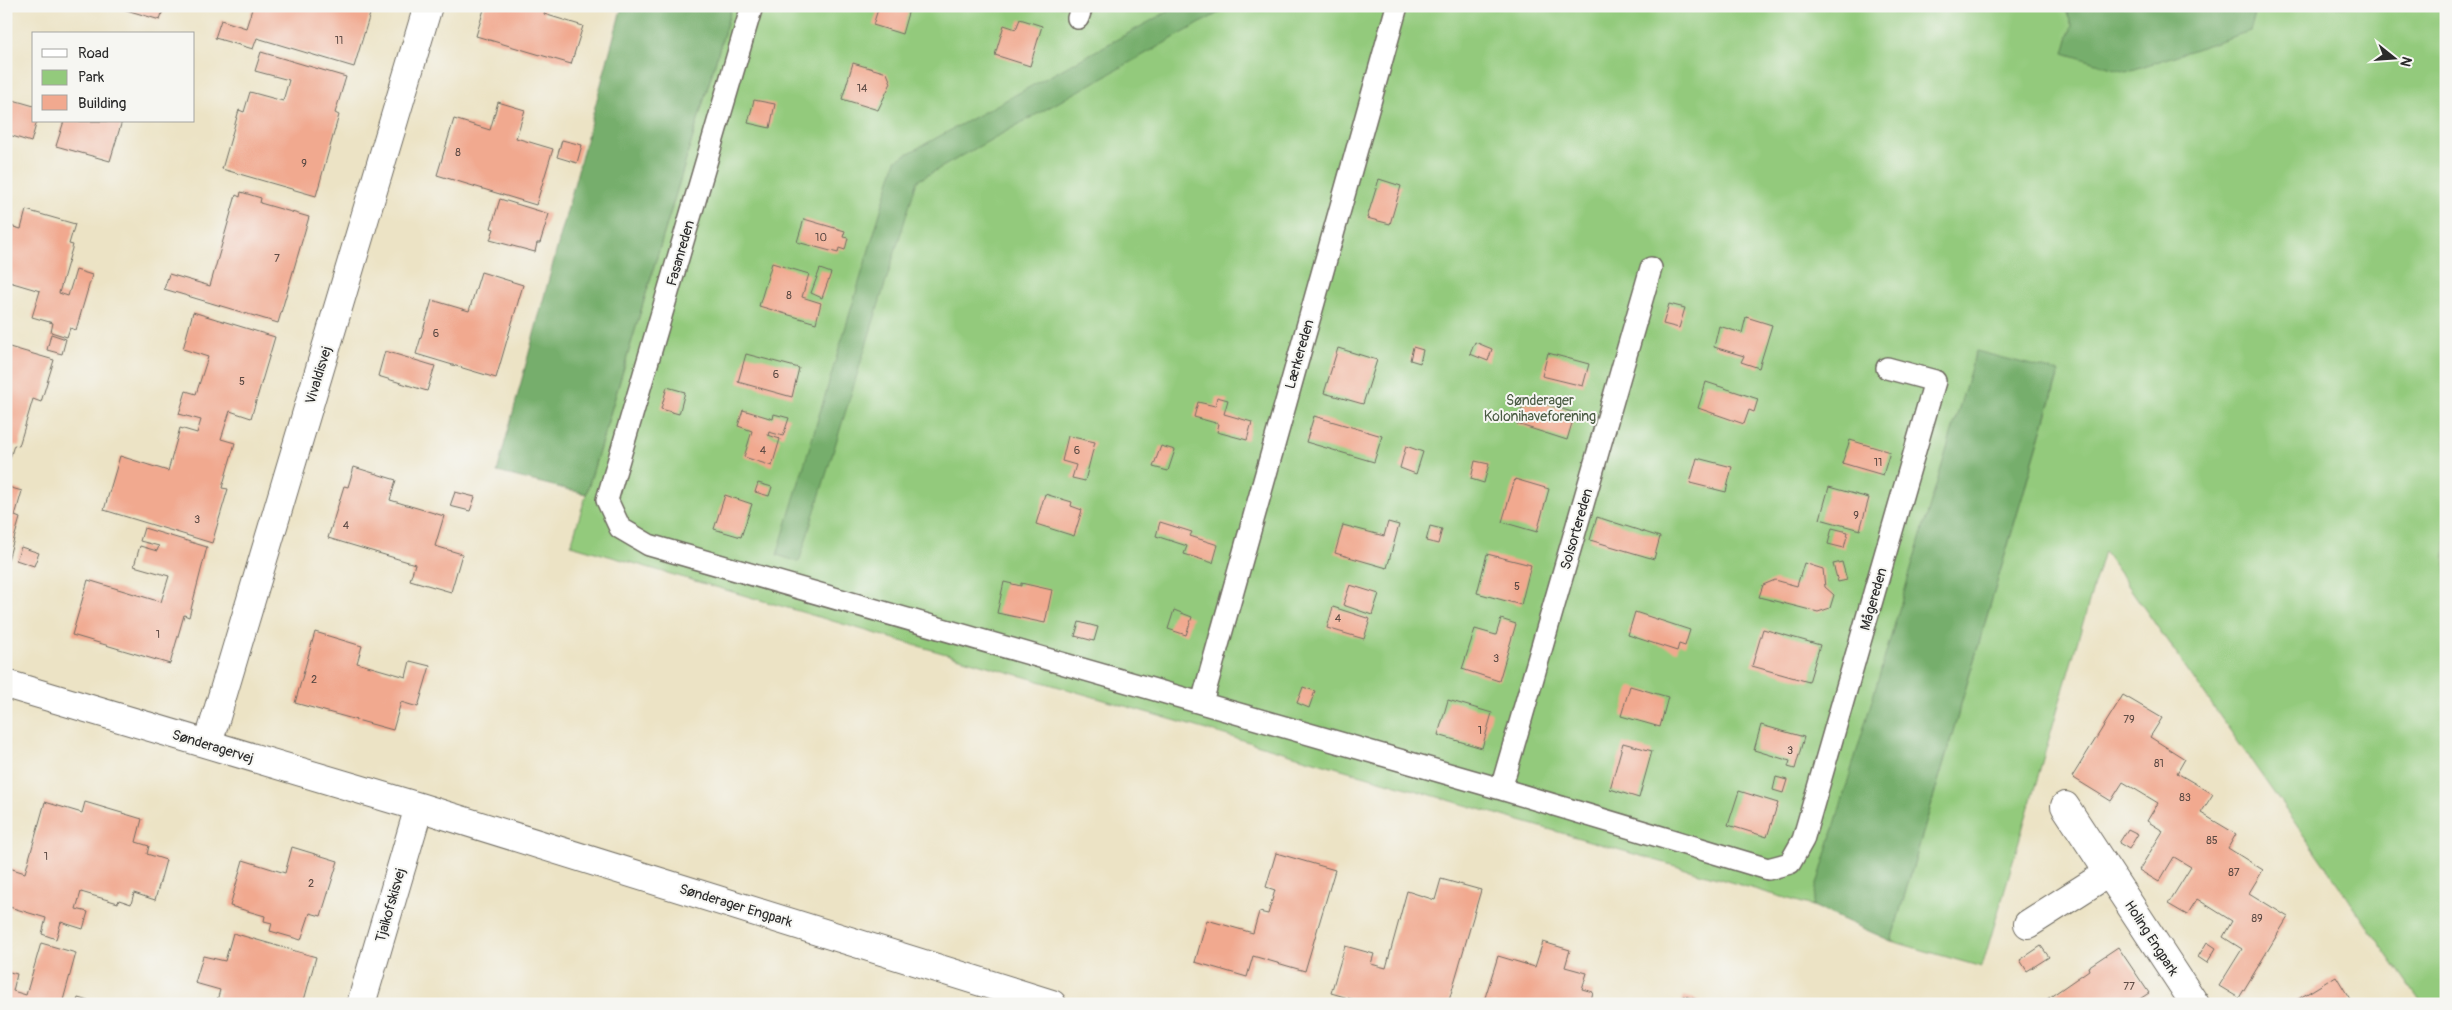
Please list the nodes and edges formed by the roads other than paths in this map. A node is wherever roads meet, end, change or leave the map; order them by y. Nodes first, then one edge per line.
1 (428, 6) edge
2 (752, 6) edge
3 (1397, 6) edge
4 (1651, 268) dead end
5 (1887, 368) dead end
6 (6, 684) edge
7 (1202, 702) junction
8 (208, 744) junction
9 (1501, 789) junction
10 (2065, 806) dead end
11 (419, 807) junction
12 (2108, 873) junction
13 (2028, 924) dead end
14 (361, 1004) edge
15 (1052, 1004) edge
16 (2195, 1004) edge

1 - 8 street, Vivaldisvej
2 - 7 lane, Fasanreden
3 - 7 lane, Lærkereden
4 - 9 lane, Solsortereden
5 - 9 lane, Mågereden
6 - 8 street, Sønderagervej
7 - 9 lane
8 - 11 street, Sønderagervej
10 - 12 street, Holing Engpark
11 - 14 street, Tjaikofskisvej
11 - 15 street, Sønderager Engpark
12 - 13 street
12 - 16 street, Holing Engpark

